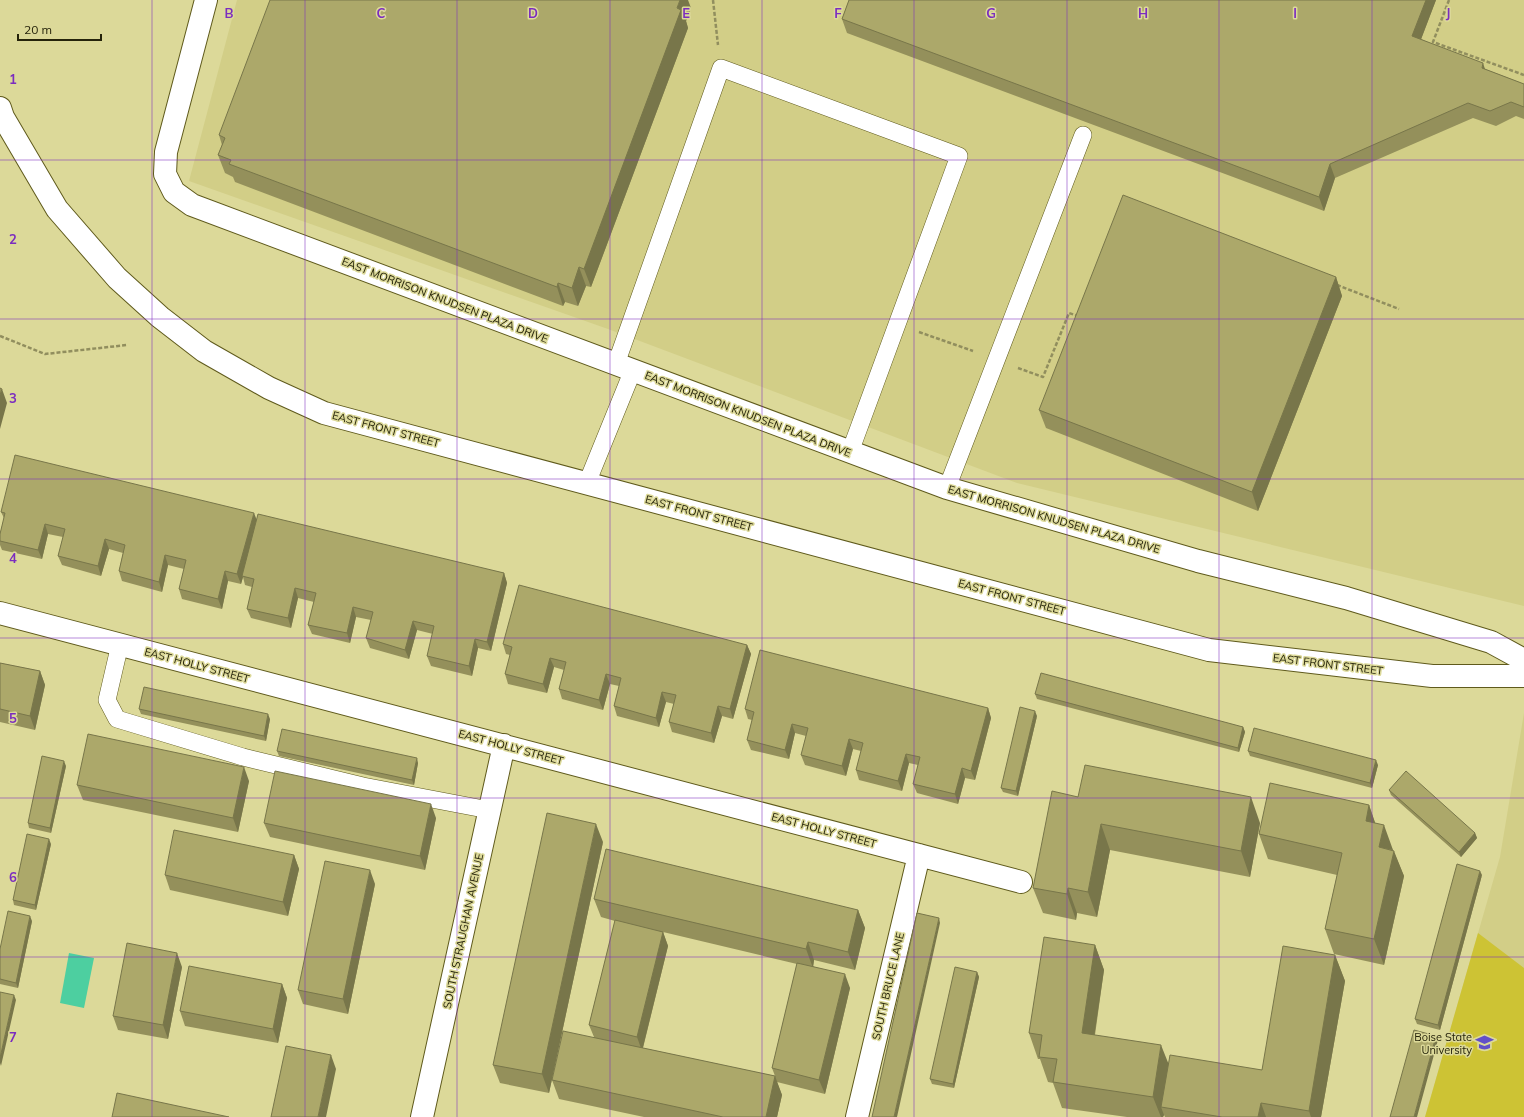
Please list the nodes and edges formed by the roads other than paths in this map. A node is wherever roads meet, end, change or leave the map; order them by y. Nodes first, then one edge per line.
1 (206, 0) edge
2 (0, 108) edge
3 (1083, 135) dead end
4 (624, 367) junction
5 (850, 452) junction
6 (587, 483) junction
7 (947, 488) junction
8 (0, 612) edge
9 (120, 644) junction
10 (1524, 660) edge
11 (1524, 676) edge
12 (504, 745) junction
13 (489, 810) junction
14 (919, 855) junction
15 (1021, 882) dead end
16 (422, 1117) edge
17 (857, 1117) edge

1 - 4 street, EAST MORRISON KNUDSEN PLAZA DRIVE
2 - 6 street, EAST FRONT STREET
3 - 7 lane
4 - 5 street, EAST MORRISON KNUDSEN PLAZA DRIVE
4 - 5 lane
4 - 6 lane
5 - 7 street, EAST MORRISON KNUDSEN PLAZA DRIVE
6 - 11 street, EAST FRONT STREET
7 - 10 street, EAST MORRISON KNUDSEN PLAZA DRIVE
8 - 9 street, EAST HOLLY STREET
9 - 12 street, EAST HOLLY STREET
9 - 13 lane
12 - 13 street, SOUTH STRAUGHAN AVENUE
12 - 14 street, EAST HOLLY STREET
13 - 16 street, SOUTH STRAUGHAN AVENUE
14 - 15 street, EAST HOLLY STREET
14 - 17 street, SOUTH BRUCE LANE

